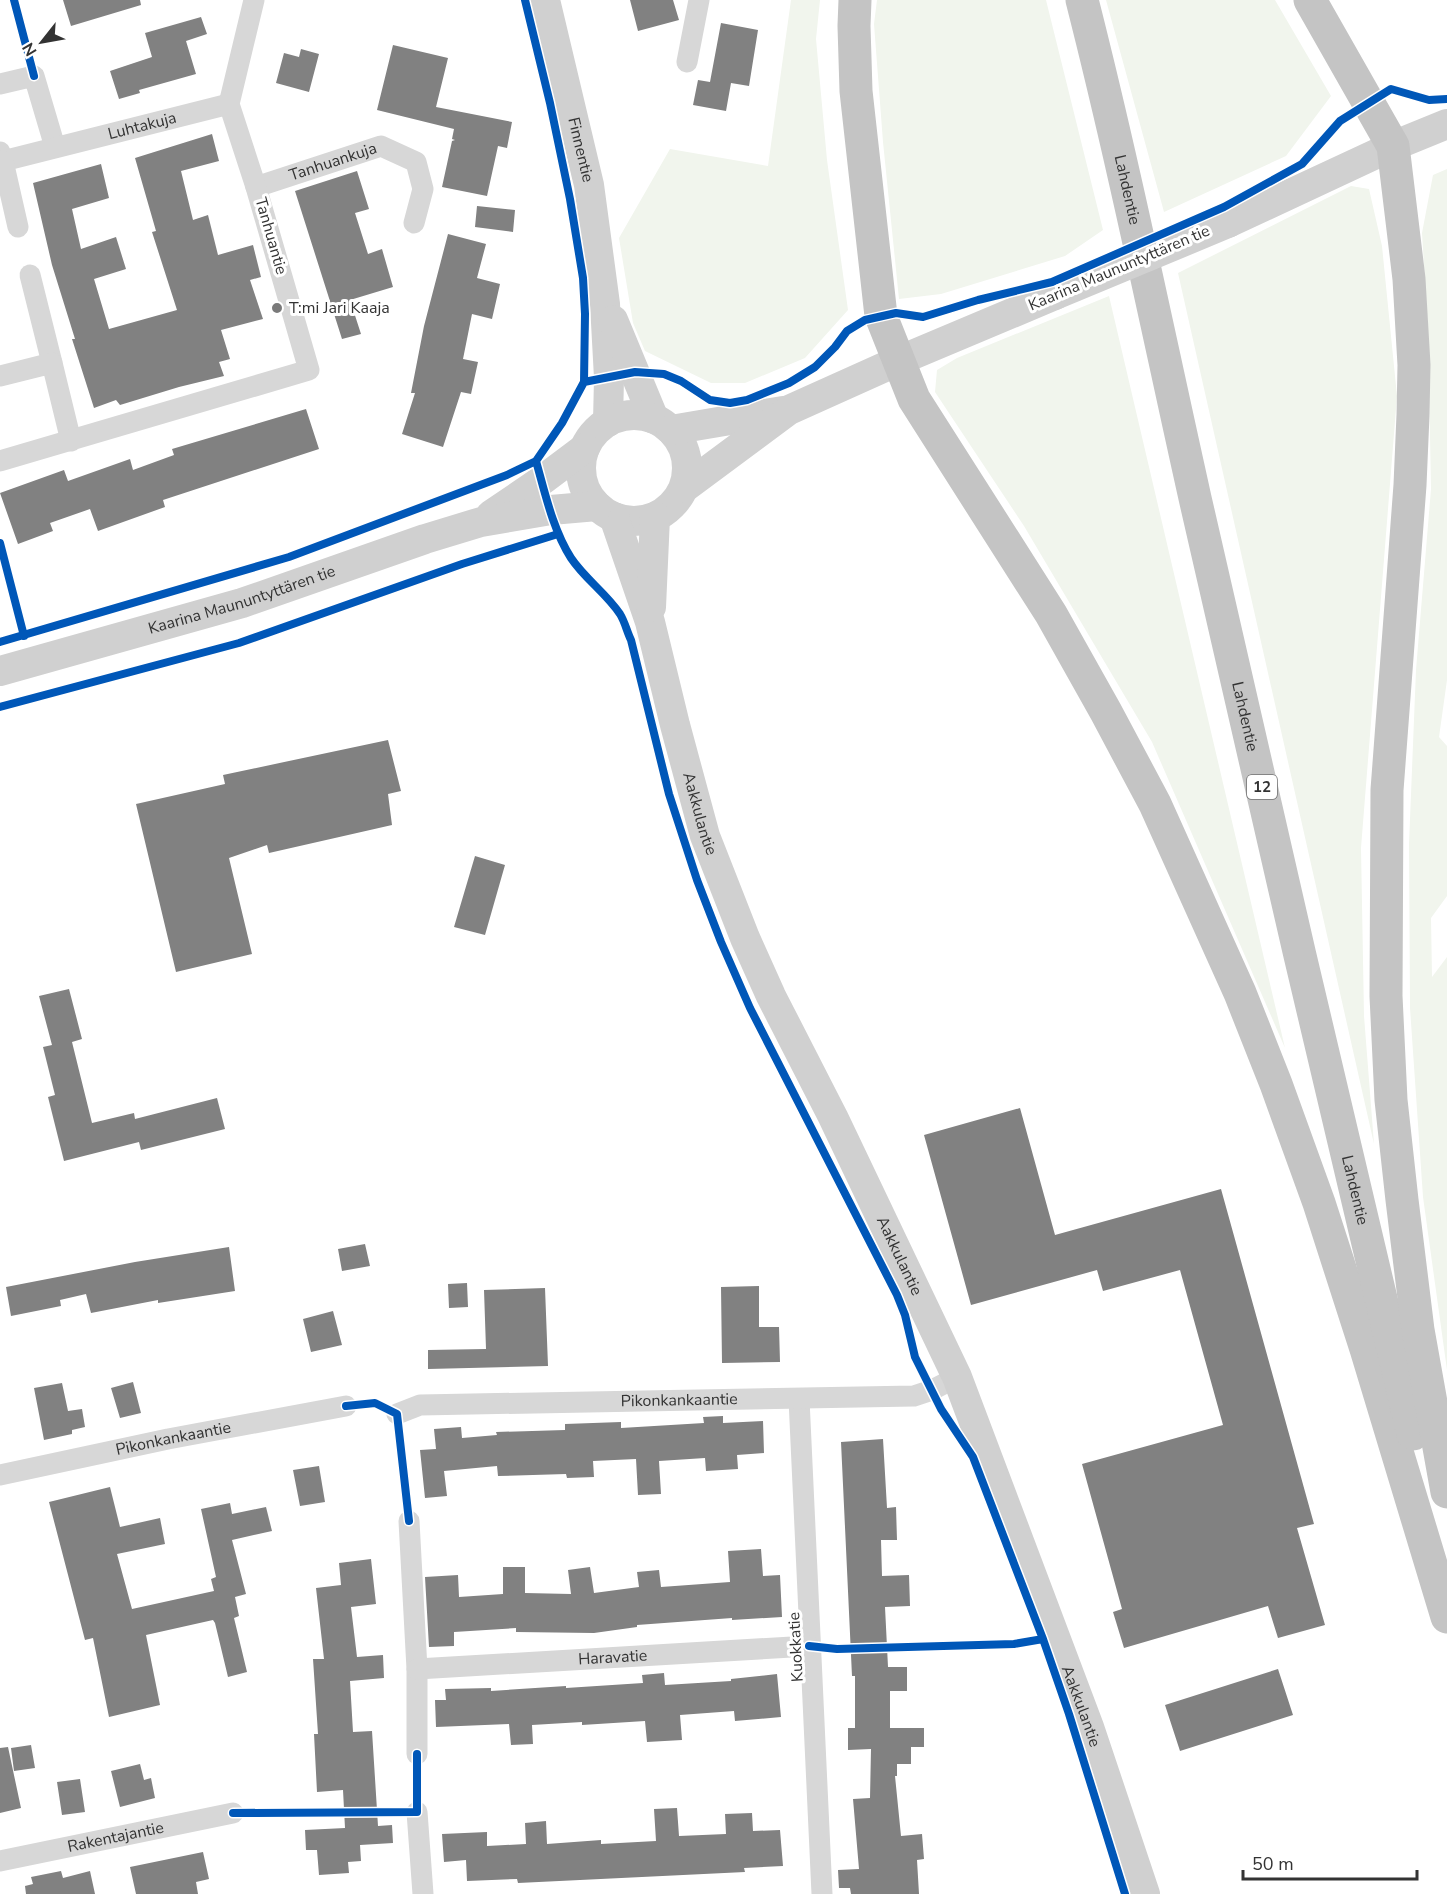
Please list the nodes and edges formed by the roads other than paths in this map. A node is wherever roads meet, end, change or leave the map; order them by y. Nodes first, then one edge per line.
1 (254, 0) edge
2 (545, 0) edge
3 (699, 0) edge
4 (855, 0) edge
5 (1082, 0) edge
6 (1310, 0) edge
7 (687, 62) dead end
8 (0, 84) edge
9 (229, 104) junction
10 (1447, 124) edge
11 (1393, 146) junction
12 (55, 147) junction
13 (1, 157) edge
14 (256, 187) junction
15 (414, 223) dead end
16 (18, 227) dead end
17 (30, 275) dead end
18 (605, 304) junction
19 (898, 361) junction
20 (52, 363) junction
21 (0, 376) edge
22 (789, 410) junction
23 (608, 422) junction
24 (663, 424) junction
25 (71, 441) junction
26 (585, 448) junction
27 (0, 461) edge
28 (684, 488) junction
29 (606, 512) junction
30 (655, 517) junction
31 (481, 522) junction
32 (650, 622) junction
33 (0, 671) edge
34 (957, 1377) junction
35 (799, 1399) junction
36 (346, 1406) dead end
37 (397, 1414) dead end
38 (0, 1475) edge
39 (1447, 1492) edge
40 (410, 1521) dead end
41 (1447, 1573) edge
42 (1447, 1617) edge
43 (809, 1646) junction
44 (417, 1669) junction
45 (417, 1754) dead end
46 (417, 1812) dead end
47 (233, 1813) dead end
48 (0, 1861) edge
49 (423, 1894) edge
50 (822, 1894) edge
51 (1145, 1894) edge

1 - 9 street
2 - 18 street, Finnentie
3 - 7 street
4 - 19 highway
5 - 41 highway, Lahdentie / 12
6 - 11 highway
8 - 12 street
9 - 12 street, Luhtakuja
9 - 14 street, Tanhuantie
10 - 11 street, Kaarina Maununtyttären tie
11 - 19 street, Kaarina Maununtyttären tie, bridge
11 - 39 highway
12 - 13 street, Luhtakuja
13 - 16 street
14 - 15 street, Tanhuankuja
14 - 25 street, Tanhuantie
17 - 20 street
18 - 23 street, Finnentie
18 - 24 street, Finnentie
19 - 22 street, Kaarina Maununtyttären tie
19 - 42 highway
20 - 21 street
20 - 25 street
22 - 24 street, Kaarina Maununtyttären tie
22 - 28 street, Kaarina Maununtyttären tie
23 - 24 street
23 - 26 street
24 - 28 street
25 - 27 street, Tanhuantie
26 - 29 street
26 - 31 street, Kaarina Maununtyttären tie
28 - 30 street
29 - 30 street
29 - 31 street, Kaarina Maununtyttären tie
29 - 32 street, Aakkulantie
30 - 32 street, Aakkulantie
31 - 33 street, Kaarina Maununtyttären tie
32 - 34 street, Aakkulantie
34 - 35 street, Pikonkankaantie
34 - 51 street, Aakkulantie
35 - 37 street, Pikonkankaantie
35 - 43 street, Kuokkatie
36 - 38 street, Pikonkankaantie
40 - 44 street
43 - 44 street, Haravatie
43 - 50 street, Kuokkatie
44 - 45 street
46 - 49 street
47 - 48 street, Rakentajantie

